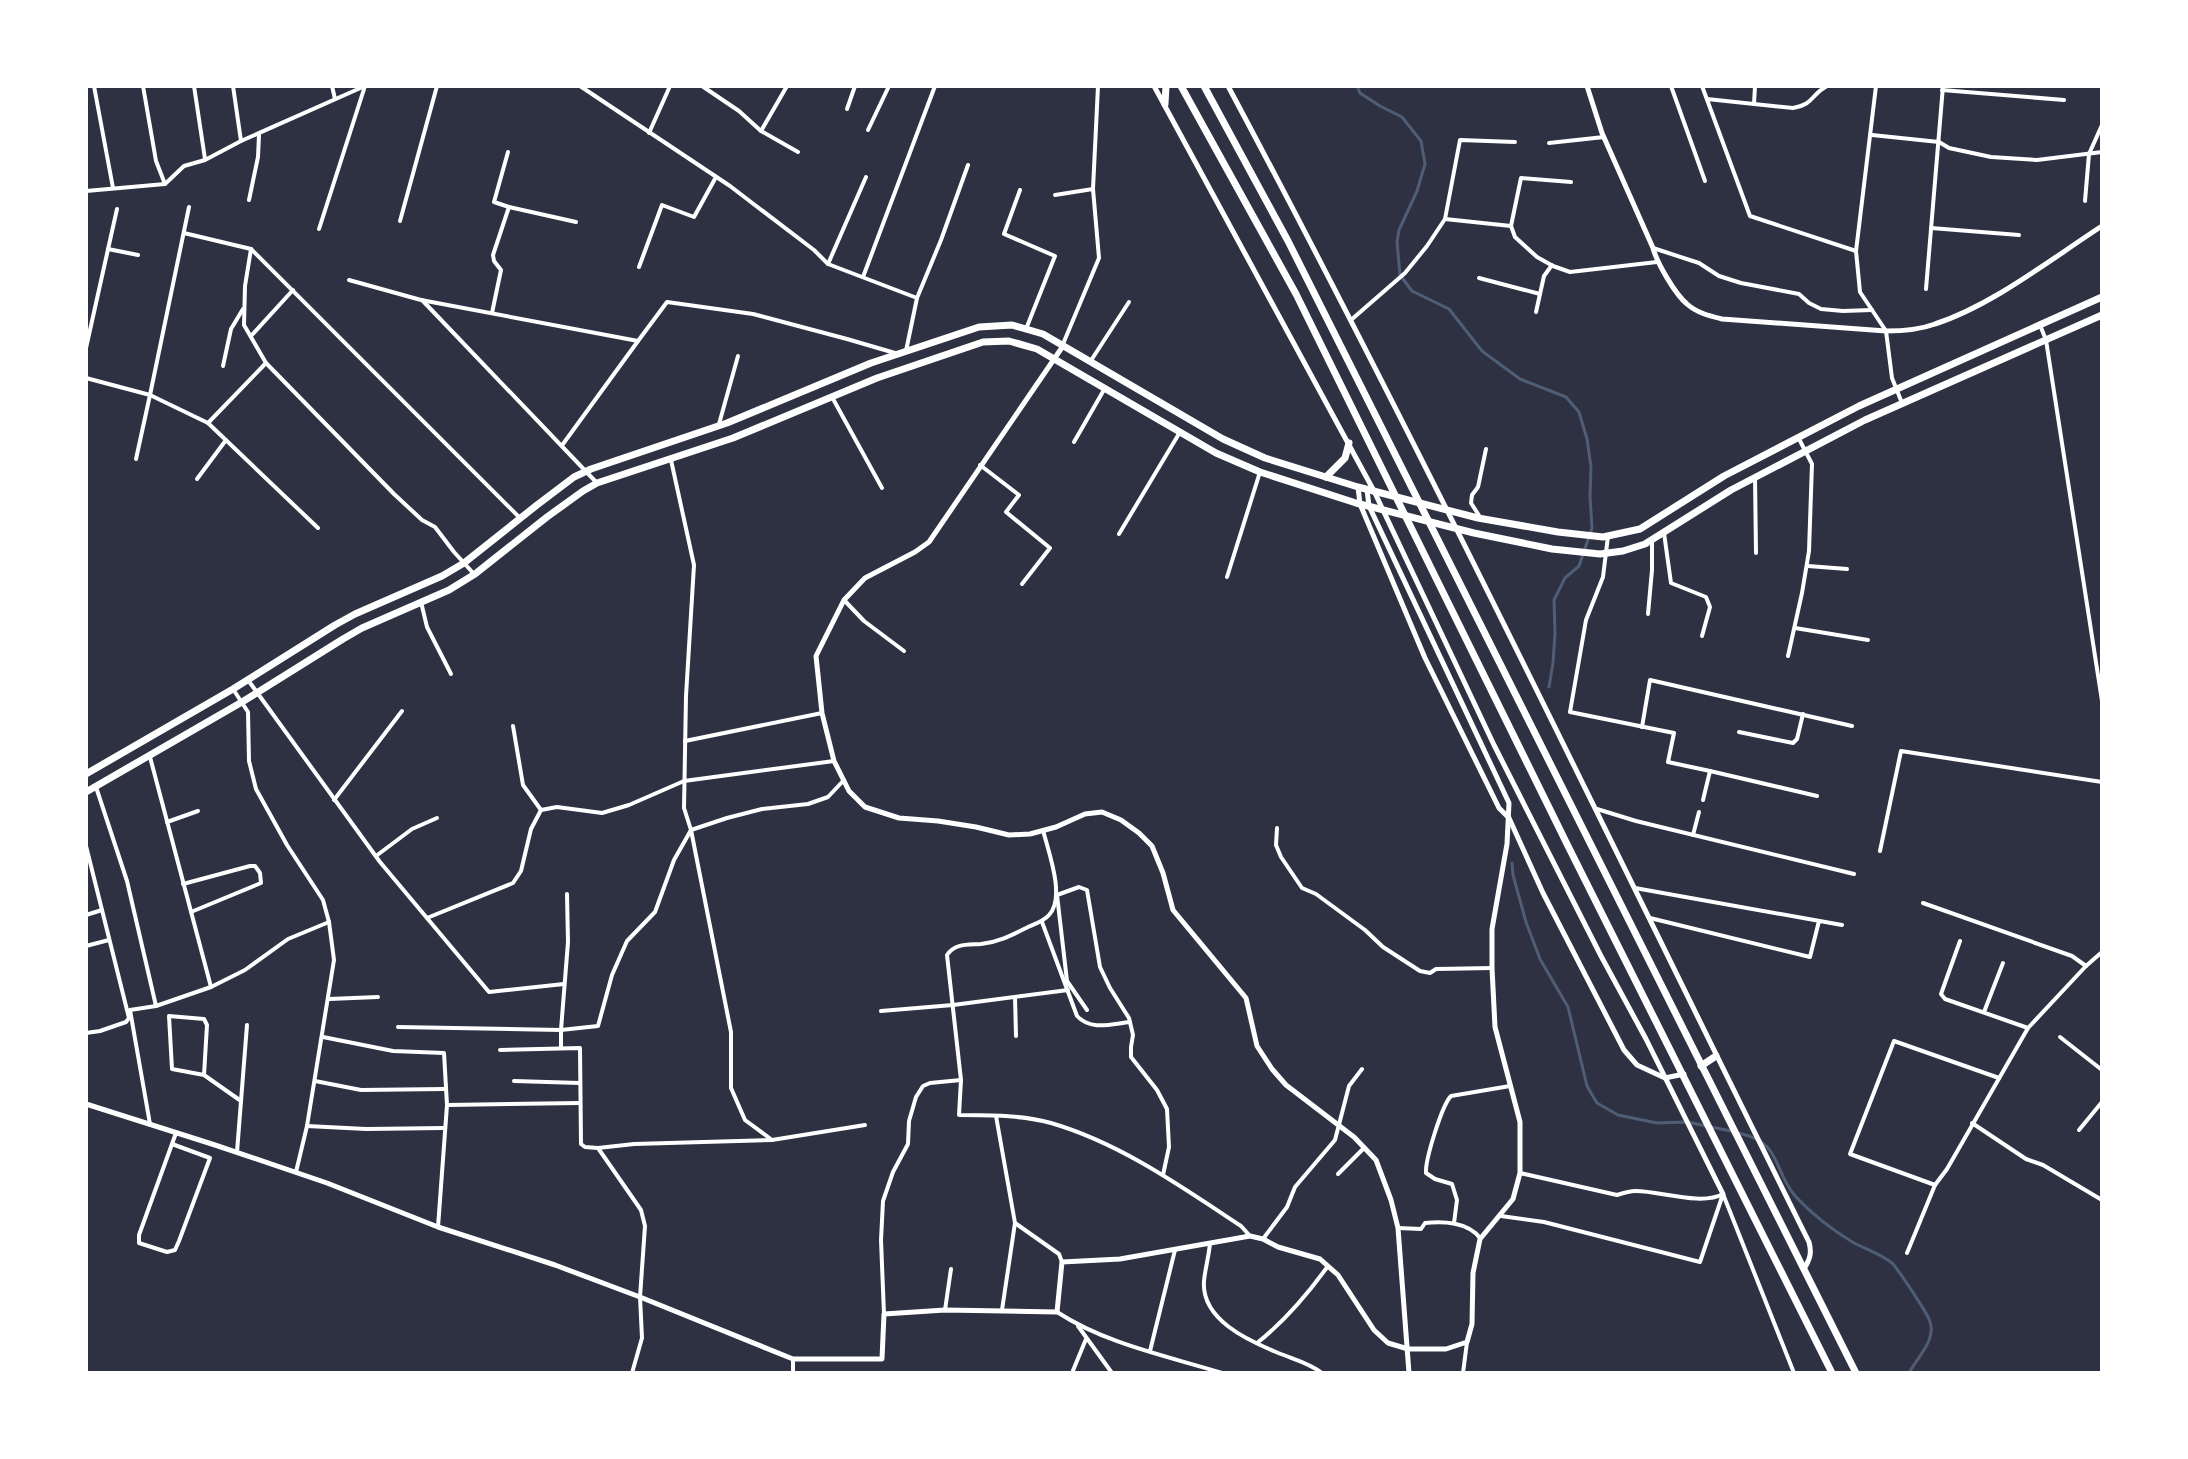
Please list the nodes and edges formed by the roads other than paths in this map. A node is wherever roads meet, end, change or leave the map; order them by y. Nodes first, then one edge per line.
1 (94, 86) edge
2 (143, 86) edge
3 (194, 86) edge
4 (233, 86) edge
5 (332, 86) edge
6 (365, 86) edge
7 (437, 86) edge
8 (580, 86) edge
9 (670, 86) edge
10 (702, 86) edge
11 (787, 86) edge
12 (855, 86) edge
13 (889, 86) edge
14 (935, 86) edge
15 (1098, 86) edge
16 (1154, 86) edge
17 (1166, 86) edge
18 (1181, 86) edge
19 (1204, 86) edge
20 (1228, 86) edge
21 (1587, 86) edge
22 (1671, 86) edge
23 (1702, 86) edge
24 (1755, 86) edge
25 (1827, 86) edge
26 (1876, 86) edge
27 (1820, 88) edge
28 (1942, 88) edge
29 (335, 99) junction
30 (1707, 99) junction
31 (2064, 100) dead end
32 (1165, 104) junction
33 (1754, 104) junction
34 (847, 109) dead end
35 (2102, 125) edge
36 (868, 130) dead end
37 (761, 131) junction
38 (649, 133) junction
39 (259, 134) junction
40 (1871, 135) junction
41 (1604, 137) junction
42 (241, 141) junction
43 (1515, 142) dead end
44 (1939, 142) junction
45 (1549, 143) dead end
46 (508, 152) dead end
47 (798, 152) dead end
48 (2102, 152) edge
49 (2089, 154) junction
50 (205, 160) junction
51 (968, 165) dead end
52 (716, 177) junction
53 (866, 177) dead end
54 (1705, 181) dead end
55 (1571, 182) dead end
56 (165, 184) junction
57 (113, 188) junction
58 (1093, 189) junction
59 (1020, 190) dead end
60 (86, 191) edge
61 (1055, 195) dead end
62 (249, 200) dead end
63 (2085, 201) dead end
64 (189, 207) dead end
65 (509, 207) junction
66 (117, 209) dead end
67 (1445, 219) junction
68 (400, 221) dead end
69 (576, 222) dead end
70 (1511, 226) junction
71 (2102, 226) edge
72 (1931, 228) junction
73 (319, 229) dead end
74 (184, 233) junction
75 (2019, 235) dead end
76 (1653, 248) junction
77 (108, 249) junction
78 (251, 249) junction
79 (1856, 251) junction
80 (138, 255) dead end
81 (1657, 262) junction
82 (828, 264) junction
83 (1552, 265) junction
84 (639, 267) dead end
85 (863, 277) junction
86 (1479, 278) dead end
87 (349, 280) dead end
88 (1926, 289) dead end
89 (293, 290) junction
90 (1540, 294) junction
91 (2102, 297) edge
92 (917, 298) junction
93 (421, 300) junction
94 (1129, 302) dead end
95 (244, 307) junction
96 (1872, 310) junction
97 (1536, 312) dead end
98 (492, 313) junction
99 (2102, 315) edge
100 (1351, 320) junction
101 (2040, 325) junction
102 (1026, 329) junction
103 (1886, 331) junction
104 (250, 336) junction
105 (2046, 340) junction
106 (638, 341) junction
107 (1063, 346) junction
108 (86, 348) edge
109 (902, 353) junction
110 (738, 356) dead end
111 (1054, 359) junction
112 (1090, 362) junction
113 (266, 363) junction
114 (223, 366) dead end
115 (908, 367) junction
116 (86, 378) edge
117 (1105, 388) junction
118 (1897, 390) junction
119 (150, 395) junction
120 (832, 397) junction
121 (1902, 403) junction
122 (208, 423) junction
123 (718, 426) junction
124 (1180, 432) junction
125 (1798, 437) junction
126 (226, 440) junction
127 (1074, 442) dead end
128 (1349, 443) junction
129 (563, 444) junction
130 (1486, 449) dead end
131 (1805, 451) junction
132 (671, 458) junction
133 (136, 459) dead end
134 (980, 465) junction
135 (587, 471) junction
136 (1260, 472) junction
137 (1326, 477) junction
138 (1755, 477) junction
139 (197, 479) dead end
140 (597, 483) junction
141 (1358, 487) junction
142 (882, 488) dead end
143 (1371, 490) junction
144 (1360, 504) junction
145 (1369, 506) junction
146 (1382, 509) junction
147 (1447, 510) junction
148 (520, 518) junction
149 (1479, 518) junction
150 (318, 528) dead end
151 (1456, 529) junction
152 (1664, 533) junction
153 (1119, 534) dead end
154 (1606, 537) junction
155 (1652, 541) junction
156 (1756, 553) dead end
157 (1604, 554) junction
158 (464, 563) junction
159 (1808, 566) junction
160 (1847, 569) dead end
161 (475, 574) junction
162 (1227, 577) dead end
163 (1022, 584) dead end
164 (844, 600) junction
165 (421, 602) junction
166 (1648, 614) dead end
167 (1795, 628) junction
168 (1702, 636) dead end
169 (1868, 640) dead end
170 (904, 651) dead end
171 (1788, 656) dead end
172 (2095, 657) junction
173 (2102, 657) edge
174 (451, 674) dead end
175 (248, 679) junction
176 (233, 689) junction
177 (257, 692) junction
178 (2102, 701) edge
179 (242, 702) junction
180 (402, 711) dead end
181 (822, 713) junction
182 (1803, 714) junction
183 (513, 726) dead end
184 (1852, 726) dead end
185 (1642, 727) junction
186 (1739, 732) dead end
187 (685, 741) junction
188 (149, 754) junction
189 (834, 761) junction
190 (86, 763) edge
191 (1710, 771) junction
192 (89, 772) edge
193 (844, 780) junction
194 (684, 781) junction
195 (2102, 782) edge
196 (95, 787) junction
197 (86, 792) edge
198 (1817, 796) dead end
199 (334, 800) junction
200 (1703, 800) dead end
201 (1596, 809) junction
202 (541, 810) junction
203 (198, 811) dead end
204 (1699, 812) dead end
205 (437, 818) dead end
206 (1509, 818) junction
207 (167, 822) junction
208 (1277, 828) dead end
209 (691, 830) junction
210 (1043, 830) junction
211 (1693, 835) junction
212 (86, 846) edge
213 (1880, 851) dead end
214 (376, 856) junction
215 (1854, 874) dead end
216 (183, 884) junction
217 (1635, 888) junction
218 (567, 894) dead end
219 (1057, 895) junction
220 (1923, 903) dead end
221 (102, 910) junction
222 (191, 912) junction
223 (86, 915) edge
224 (427, 918) junction
225 (1650, 918) junction
226 (1041, 921) junction
227 (1819, 921) junction
228 (329, 922) junction
229 (1842, 925) dead end
230 (109, 940) junction
231 (1960, 941) dead end
232 (86, 946) edge
233 (2102, 952) edge
234 (2003, 963) dead end
235 (2086, 966) junction
236 (1492, 968) junction
237 (564, 984) junction
238 (211, 987) junction
239 (1068, 990) junction
240 (378, 997) dead end
241 (1015, 997) junction
242 (329, 999) junction
243 (953, 1005) junction
244 (156, 1006) junction
245 (1087, 1010) dead end
246 (881, 1011) dead end
247 (1984, 1012) junction
248 (1130, 1022) junction
249 (247, 1025) dead end
250 (398, 1027) dead end
251 (2028, 1028) junction
252 (561, 1030) junction
253 (86, 1033) edge
254 (1016, 1036) dead end
255 (323, 1037) junction
256 (2060, 1037) dead end
257 (561, 1048) junction
258 (500, 1050) dead end
259 (1716, 1056) junction
260 (1701, 1066) junction
261 (1362, 1069) dead end
262 (2102, 1070) edge
263 (1684, 1074) junction
264 (204, 1075) junction
265 (1665, 1078) junction
266 (1999, 1078) junction
267 (961, 1080) junction
268 (315, 1081) junction
269 (514, 1081) dead end
270 (580, 1083) junction
271 (1510, 1086) junction
272 (445, 1089) junction
273 (241, 1101) junction
274 (2102, 1102) edge
275 (580, 1103) junction
276 (86, 1104) edge
277 (447, 1105) junction
278 (996, 1116) junction
279 (1972, 1123) junction
280 (150, 1124) junction
281 (1338, 1124) junction
282 (865, 1125) dead end
283 (307, 1126) junction
284 (445, 1128) junction
285 (2079, 1130) dead end
286 (176, 1133) junction
287 (772, 1140) junction
288 (172, 1144) junction
289 (598, 1148) junction
290 (1364, 1148) junction
291 (237, 1152) junction
292 (296, 1172) junction
293 (1520, 1173) junction
294 (1338, 1174) dead end
295 (1163, 1175) junction
296 (1734, 1177) junction
297 (1935, 1185) junction
298 (1723, 1194) junction
299 (2102, 1200) edge
300 (1501, 1216) junction
301 (1015, 1223) junction
302 (1454, 1223) junction
303 (438, 1227) junction
304 (1398, 1228) junction
305 (1250, 1236) junction
306 (1263, 1239) junction
307 (1480, 1239) junction
308 (1210, 1243) junction
309 (1175, 1250) junction
310 (1907, 1253) dead end
311 (1062, 1262) junction
312 (1328, 1266) junction
313 (951, 1269) dead end
314 (1804, 1269) junction
315 (640, 1297) junction
316 (945, 1310) junction
317 (1002, 1310) junction
318 (1057, 1312) junction
319 (884, 1314) junction
320 (1078, 1326) junction
321 (1086, 1339) junction
322 (1467, 1342) junction
323 (1256, 1343) junction
324 (1408, 1349) junction
325 (1150, 1351) junction
326 (793, 1359) junction
327 (632, 1373) edge
328 (793, 1373) edge
329 (1072, 1373) edge
330 (1112, 1373) edge
331 (1222, 1373) edge
332 (1322, 1373) edge
333 (1409, 1373) edge
334 (1463, 1373) edge
335 (1794, 1373) edge
336 (1832, 1373) edge
337 (1856, 1373) edge

1 - 57 street
2 - 56 street
3 - 50 street
4 - 42 street
5 - 29 street
6 - 29 street
6 - 73 street
7 - 68 street
8 - 38 street
9 - 38 street
10 - 37 street
11 - 37 street
12 - 34 street
13 - 36 street
14 - 85 street
15 - 58 street
16 - 32 street
17 - 32 main road
18 - 263 main road
19 - 260 main road
20 - 100 street
21 - 41 street
22 - 54 street
23 - 30 street
24 - 33 street
25 - 27 street
26 - 40 street
27 - 33 street
28 - 31 street
28 - 44 street
29 - 39 street
30 - 33 street
30 - 79 street
32 - 128 street
35 - 49 street
37 - 47 street
38 - 52 street
39 - 42 street
39 - 62 street
40 - 44 street
40 - 79 street
41 - 45 street
41 - 76 street
42 - 50 street
43 - 67 street
44 - 49 street
44 - 72 street
46 - 65 street
48 - 49 street
49 - 63 street
50 - 56 street
51 - 92 street
52 - 82 street
52 - 84 street
53 - 82 street
55 - 70 street
56 - 57 street
57 - 60 street
58 - 61 street
58 - 107 street
59 - 102 street
64 - 74 street
65 - 69 street
65 - 98 street
66 - 77 street
67 - 70 street
67 - 100 street
70 - 83 street
71 - 103 street
72 - 75 street
72 - 88 street
74 - 78 street
74 - 119 street
76 - 81 street
76 - 96 street
77 - 80 street
77 - 108 street
78 - 89 street
78 - 95 street
79 - 96 street
81 - 83 street
81 - 103 street
82 - 85 street
83 - 90 street
85 - 92 street
86 - 90 street
87 - 93 street
89 - 104 street
89 - 148 street
90 - 97 street
91 - 101 main road
92 - 109 street
93 - 98 street
93 - 129 street
94 - 112 street
95 - 104 street
95 - 114 street
96 - 103 street
98 - 106 street
99 - 105 main road
100 - 147 street
101 - 105 street
101 - 118 main road
102 - 107 main road
102 - 109 main road
103 - 118 street
104 - 113 street
105 - 121 main road
105 - 172 street
106 - 109 street
106 - 129 street
107 - 111 street
107 - 112 main road
109 - 115 main road
109 - 123 main road
110 - 123 street
111 - 115 main road
111 - 117 main road
111 - 134 street
112 - 137 main road
113 - 122 street
113 - 158 street
115 - 120 main road
116 - 119 street
117 - 124 main road
117 - 127 street
118 - 121 street
118 - 125 main road
119 - 122 street
119 - 133 street
120 - 132 main road
120 - 142 street
121 - 131 main road
122 - 126 street
123 - 135 main road
124 - 136 main road
124 - 153 street
125 - 131 street
125 - 154 main road
126 - 139 street
126 - 150 street
128 - 137 main road
128 - 143 street
129 - 135 street
130 - 149 street
131 - 138 main road
131 - 159 street
132 - 140 main road
132 - 187 street
134 - 163 street
134 - 164 street
135 - 140 street
135 - 148 main road
136 - 144 main road
136 - 162 street
137 - 141 main road
138 - 152 main road
138 - 156 street
140 - 161 main road
141 - 143 main road
141 - 144 street
143 - 145 street
143 - 146 street
143 - 147 main road
144 - 145 main road
144 - 206 street
145 - 146 main road
145 - 206 street
146 - 151 main road
146 - 265 street
147 - 149 main road
147 - 151 street
148 - 158 main road
149 - 154 main road
151 - 157 main road
151 - 201 street
152 - 155 main road
152 - 168 street
154 - 157 street
155 - 157 main road
155 - 166 street
157 - 185 street
158 - 161 street
158 - 175 main road
159 - 160 street
159 - 167 street
161 - 165 main road
164 - 170 street
164 - 181 street
165 - 174 street
165 - 177 main road
167 - 169 street
167 - 171 street
172 - 173 street
172 - 178 street
175 - 176 main road
175 - 177 street
176 - 179 street
176 - 192 main road
177 - 179 main road
177 - 199 street
179 - 188 main road
179 - 228 street
180 - 199 street
181 - 187 street
181 - 189 street
182 - 184 street
182 - 185 street
182 - 186 street
183 - 202 street
185 - 191 street
187 - 194 street
188 - 196 main road
188 - 207 street
189 - 193 street
189 - 194 street
190 - 192 street
191 - 198 street
191 - 200 street
193 - 209 street
193 - 210 street
194 - 202 street
194 - 209 street
195 - 213 street
196 - 197 main road
196 - 244 street
199 - 214 street
201 - 211 street
201 - 217 street
202 - 224 street
203 - 207 street
204 - 211 street
205 - 214 street
206 - 236 street
206 - 265 street
207 - 216 street
208 - 236 street
209 - 252 street
209 - 287 street
210 - 219 street
210 - 281 street
211 - 215 street
212 - 221 street
214 - 224 street
216 - 222 street
216 - 222 street
217 - 225 street
217 - 227 street
218 - 237 street
219 - 226 street
219 - 245 street
219 - 248 street
220 - 235 street
221 - 223 street
221 - 230 street
222 - 238 street
224 - 237 street
225 - 227 street
225 - 259 street
226 - 239 street
226 - 243 street
227 - 229 street
228 - 238 street
228 - 242 street
230 - 232 street
230 - 253 street
231 - 247 street
233 - 235 street
234 - 247 street
235 - 251 street
236 - 271 street
237 - 252 street
238 - 244 street
239 - 241 street
239 - 248 street
240 - 242 street
241 - 243 street
241 - 254 street
242 - 255 street
243 - 246 street
243 - 267 street
244 - 280 street
247 - 251 street
248 - 295 street
249 - 273 street
250 - 252 street
251 - 266 street
252 - 257 street
255 - 268 street
255 - 272 street
256 - 262 street
257 - 258 street
257 - 270 street
259 - 260 main road
259 - 314 street
260 - 314 main road
261 - 281 street
263 - 265 street
263 - 296 main road
264 - 264 street
264 - 273 street
265 - 298 street
266 - 279 street
266 - 297 street
267 - 278 street
267 - 319 street
268 - 272 street
268 - 283 street
269 - 270 street
270 - 275 street
271 - 293 street
271 - 302 street
272 - 277 street
273 - 291 street
274 - 285 street
275 - 277 street
275 - 289 street
276 - 280 street
277 - 284 street
278 - 295 street
278 - 301 street
279 - 297 street
279 - 299 street
280 - 286 street
281 - 290 street
281 - 306 street
282 - 287 street
283 - 284 street
283 - 292 street
284 - 303 street
286 - 288 street
286 - 291 street
287 - 289 street
288 - 288 street
289 - 315 street
290 - 294 street
290 - 304 street
291 - 292 street
292 - 303 street
293 - 298 street
293 - 300 street
295 - 305 street
296 - 298 street
296 - 336 main road
297 - 310 street
298 - 300 street
298 - 335 street
300 - 307 street
301 - 311 street
301 - 317 street
302 - 304 street
302 - 307 street
303 - 315 street
304 - 324 street
305 - 306 street
305 - 308 street
306 - 312 street
307 - 322 street
308 - 309 street
308 - 323 street
309 - 311 street
309 - 325 street
311 - 318 street
312 - 323 street
312 - 324 street
313 - 316 street
314 - 337 main road
315 - 326 street
315 - 327 street
316 - 317 street
316 - 319 street
317 - 318 street
318 - 320 street
319 - 326 street
320 - 321 street
320 - 325 street
321 - 329 street
321 - 330 street
322 - 324 street
322 - 334 street
323 - 332 street
324 - 333 street
325 - 331 street
326 - 328 street

